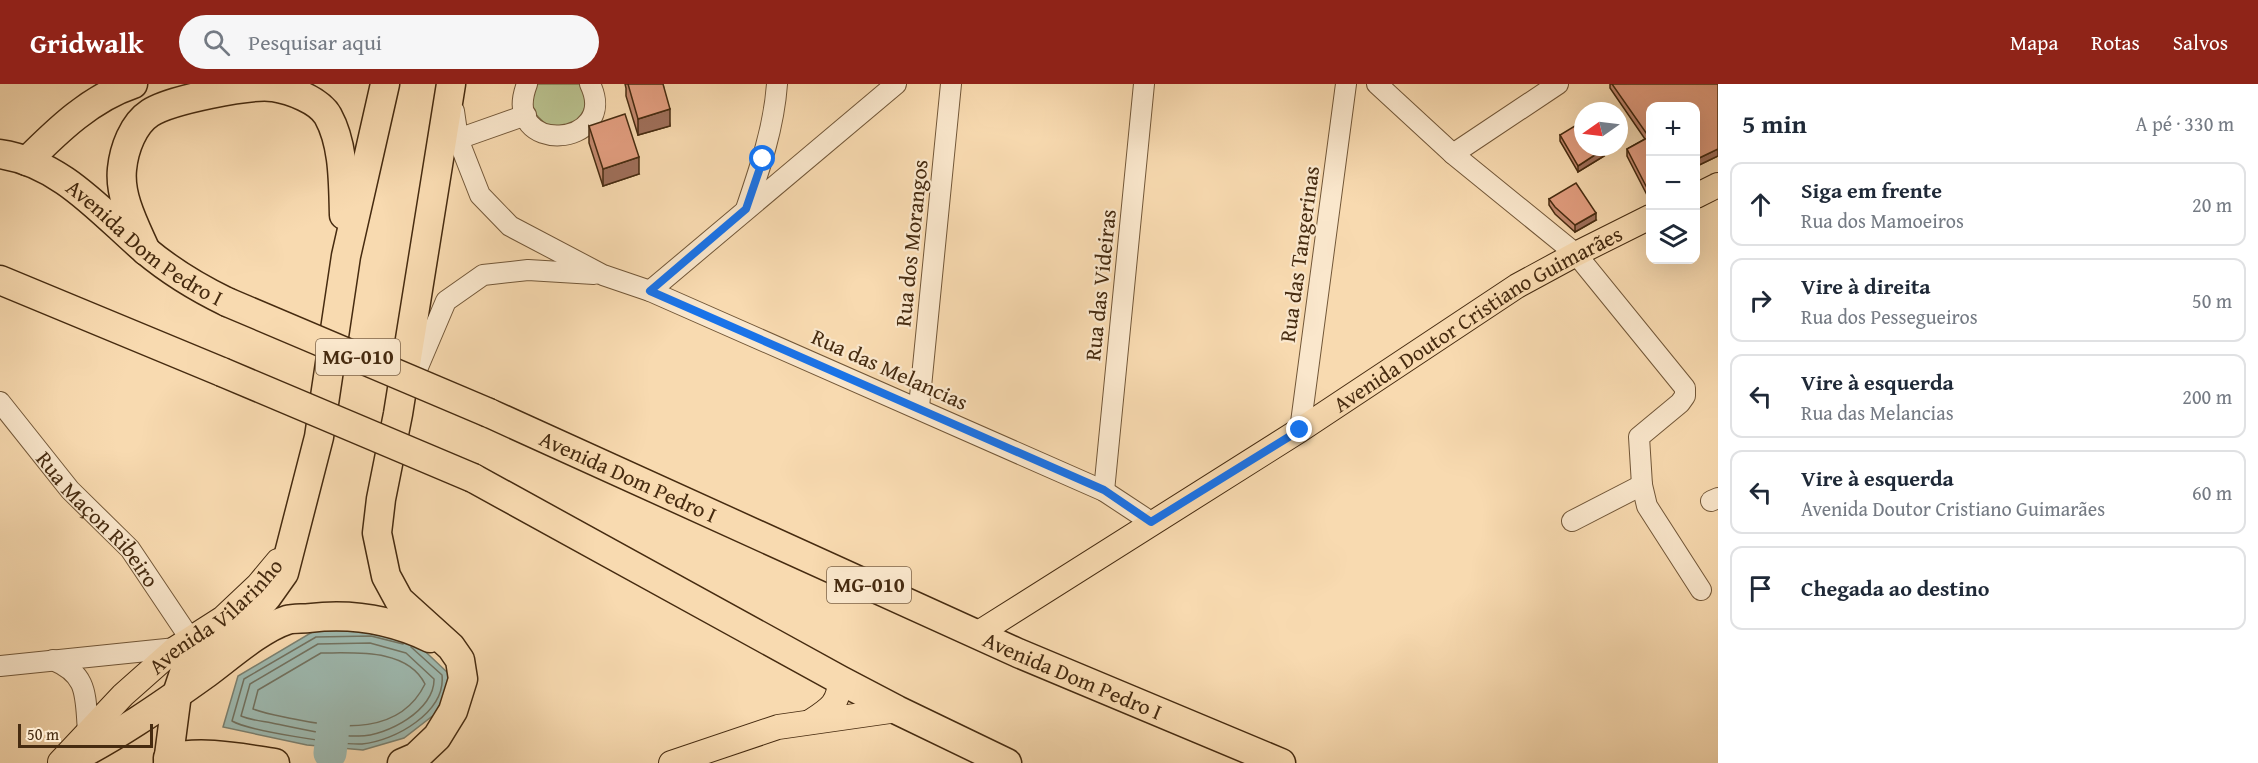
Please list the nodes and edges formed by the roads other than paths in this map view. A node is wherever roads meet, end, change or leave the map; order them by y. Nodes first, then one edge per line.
1 (133, 84) edge
2 (385, 84) edge
3 (527, 84) edge
4 (590, 84) edge
5 (777, 84) edge
6 (896, 84) edge
7 (951, 84) edge
8 (1144, 84) edge
9 (1346, 84) edge
10 (1377, 84) edge
11 (1558, 84) edge
12 (451, 86) edge
13 (526, 115) junction
14 (458, 139) junction
15 (0, 154) edge
16 (1453, 154) junction
17 (27, 161) junction
18 (1718, 185) edge
19 (1700, 194) edge
20 (746, 209) junction
21 (1646, 219) edge
22 (146, 251) junction
23 (1576, 254) junction
24 (346, 255) junction
25 (603, 275) junction
26 (0, 280) edge
27 (650, 291) junction
28 (0, 402) edge
29 (919, 407) junction
30 (398, 414) junction
31 (1300, 430) junction
32 (1642, 485) junction
33 (1104, 490) junction
34 (1572, 521) dead end
35 (1151, 522) junction
36 (291, 545) junction
37 (1701, 590) dead end
38 (1003, 617) junction
39 (977, 634) junction
40 (184, 644) junction
41 (451, 647) junction
42 (1009, 648) junction
43 (53, 660) junction
44 (0, 666) edge
45 (840, 680) junction
46 (177, 694) junction
47 (897, 710) junction
48 (810, 722) junction
49 (88, 731) junction
50 (165, 762) edge
51 (59, 763) edge
52 (64, 763) edge
53 (275, 763) edge
54 (402, 763) edge
55 (671, 763) edge
56 (1007, 763) edge
57 (1281, 763) edge

1 - 17 highway
2 - 24 highway, Avenida Vilarinho
3 - 13 street
4 - 13 street
5 - 20 street
6 - 20 street
7 - 29 street, Rua dos Morangos
8 - 33 street, Rua das Videiras
9 - 31 street, Rua das Tangerinas
10 - 16 street
11 - 16 street
12 - 14 street, Rua das Melancias
12 - 30 highway
13 - 14 street
14 - 25 street, Rua das Melancias
15 - 17 highway, Avenida Dom Pedro I / MG-010
16 - 23 street
17 - 22 highway, Avenida Dom Pedro I / MG-010
18 - 19 main road
20 - 27 street
21 - 23 main road, Avenida Doutor Cristiano Guimarães
22 - 24 highway
22 - 39 highway, Avenida Dom Pedro I / MG-010, bridge
23 - 31 main road, Avenida Doutor Cristiano Guimarães
23 - 32 street
24 - 36 highway, Avenida Vilarinho
25 - 27 street, Rua das Melancias
25 - 30 street, Rua das Melancias
26 - 45 highway, bridge
27 - 29 street, Rua das Melancias
28 - 40 street, Rua Maçon Ribeiro
29 - 33 street, Rua das Melancias
30 - 41 highway
31 - 35 main road, Avenida Doutor Cristiano Guimarães
32 - 34 street
32 - 37 street
33 - 35 street, Rua das Melancias
35 - 38 main road, Avenida Doutor Cristiano Guimarães
36 - 40 main road, Avenida Vilarinho
36 - 46 highway
38 - 39 main road, Avenida Doutor Cristiano Guimarães
38 - 42 main road
39 - 42 highway, Avenida Dom Pedro I / MG-010
40 - 43 street
40 - 49 main road, Avenida Vilarinho
41 - 46 highway
41 - 54 highway
42 - 57 highway, Avenida Dom Pedro I / MG-010
43 - 44 street
43 - 49 street
45 - 47 highway
45 - 48 main road
46 - 50 highway
46 - 52 highway
47 - 48 main road
47 - 56 highway
48 - 55 main road
49 - 51 main road, Avenida Vilarinho
50 - 53 highway

